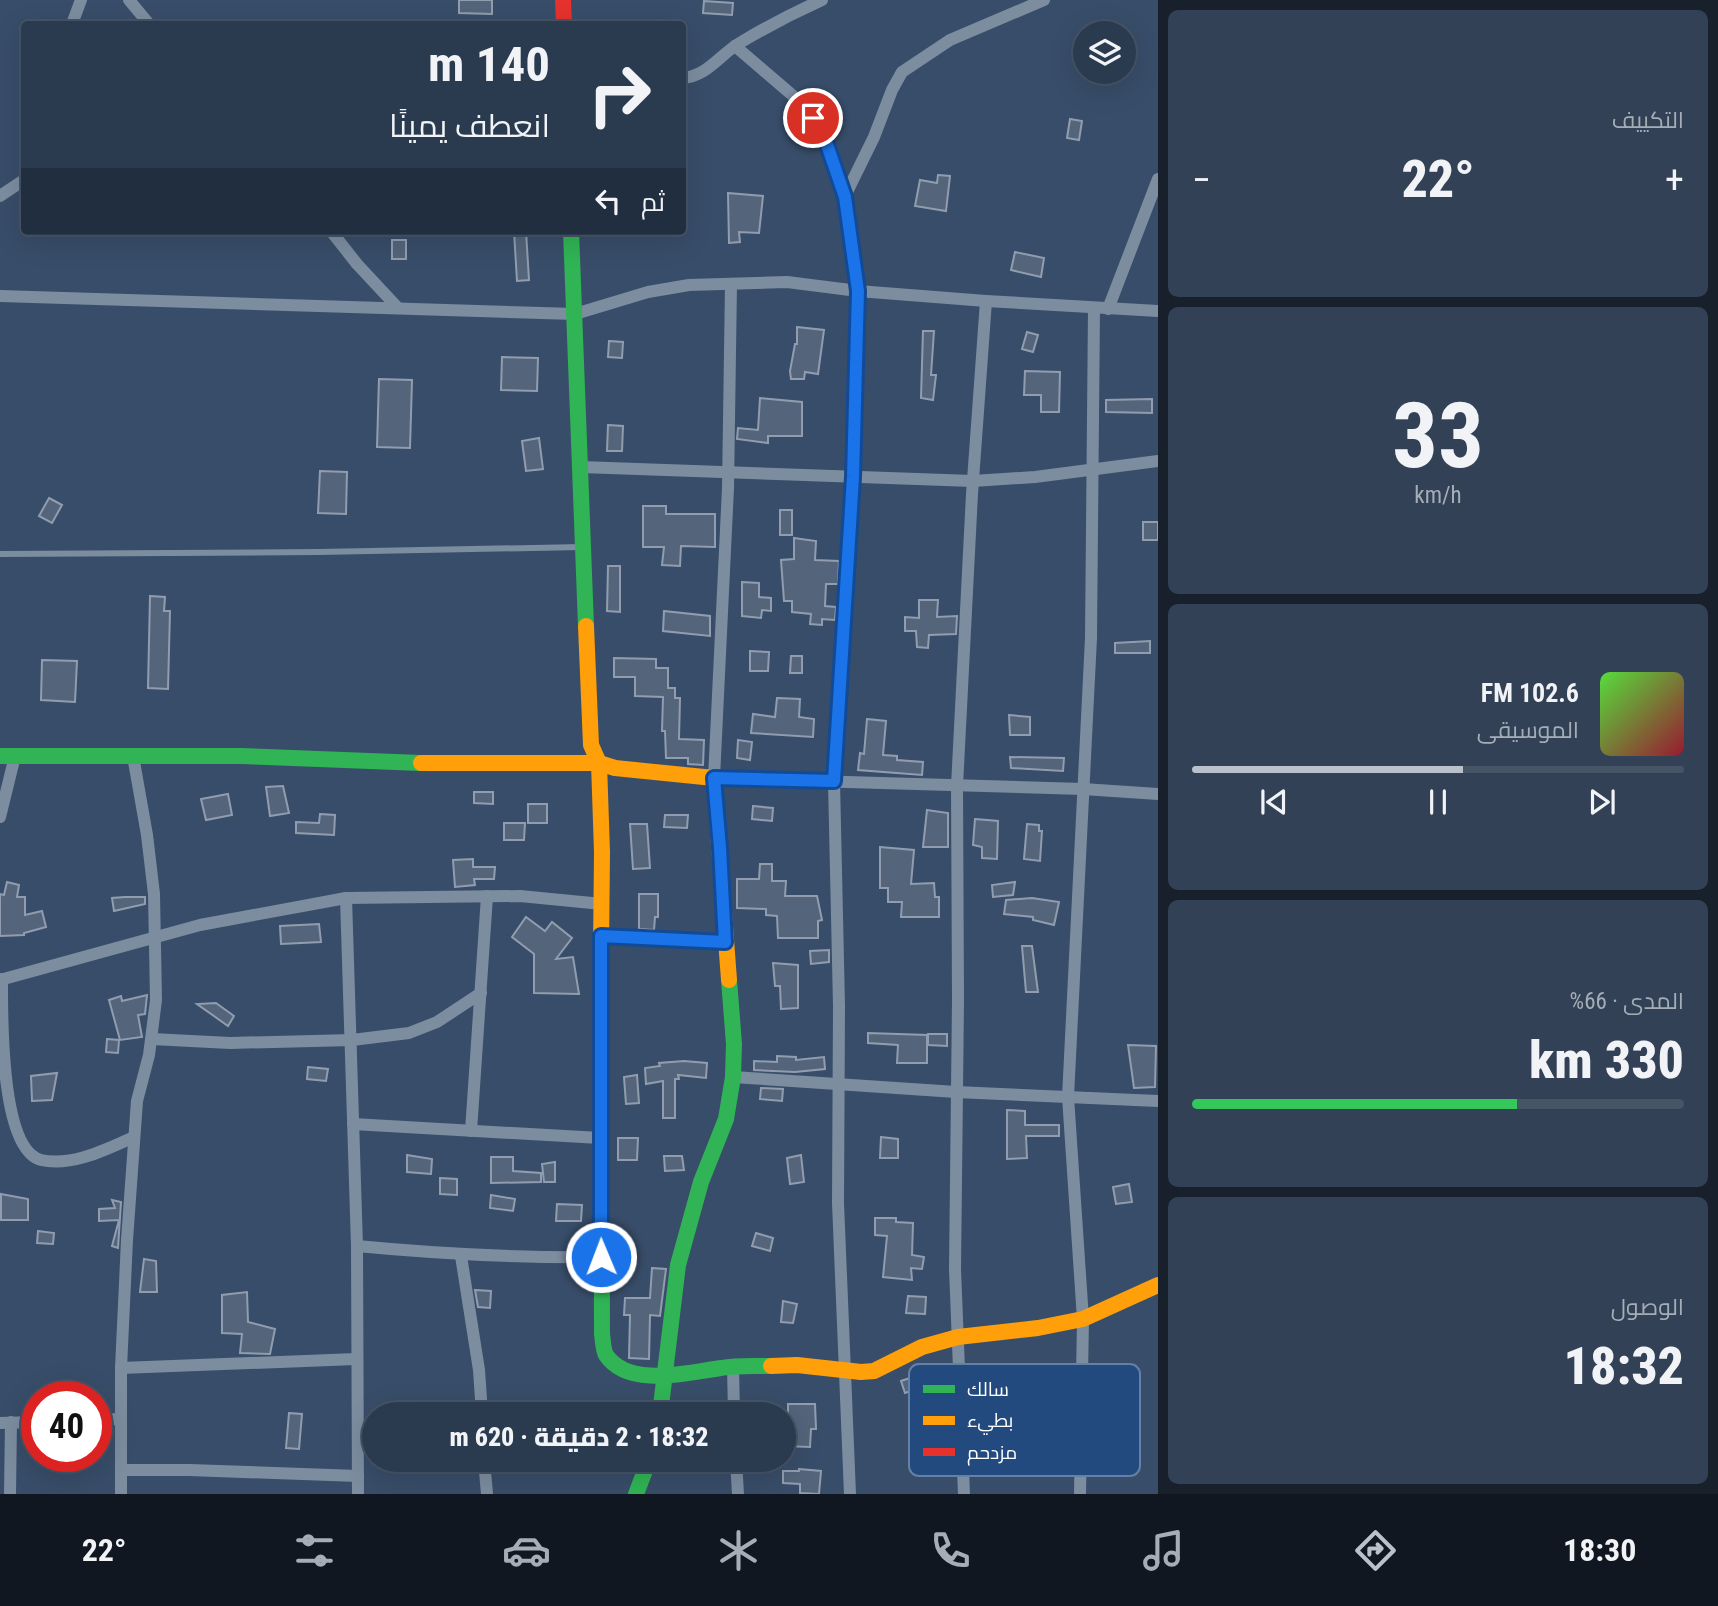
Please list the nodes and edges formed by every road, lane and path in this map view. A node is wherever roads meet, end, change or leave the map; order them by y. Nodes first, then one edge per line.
1 (81, 0) edge
2 (129, 0) edge
3 (563, 0) edge
4 (822, 0) edge
5 (1044, 0) edge
6 (804, 4) edge
7 (73, 21) edge
8 (146, 21) edge
9 (564, 21) edge
10 (735, 46) junction
11 (686, 77) edge
12 (1158, 179) edge
13 (21, 182) edge
14 (0, 196) edge
15 (845, 197) junction
16 (334, 235) edge
17 (572, 235) edge
18 (731, 284) junction
19 (858, 291) junction
20 (0, 296) edge
21 (986, 301) junction
22 (398, 308) junction
23 (1094, 308) junction
24 (1108, 309) junction
25 (1158, 311) edge
26 (575, 314) junction
27 (1158, 461) edge
28 (581, 467) junction
29 (729, 470) junction
30 (1091, 470) junction
31 (853, 477) junction
32 (973, 481) junction
33 (584, 547) junction
34 (0, 554) edge
35 (8, 756) edge
36 (133, 756) junction
37 (599, 763) junction
38 (714, 778) junction
39 (834, 781) junction
40 (957, 786) junction
41 (1083, 789) junction
42 (1158, 794) edge
43 (0, 817) edge
44 (487, 896) junction
45 (346, 898) junction
46 (601, 904) junction
47 (601, 936) junction
48 (156, 937) junction
49 (725, 942) junction
50 (1, 979) edge
51 (481, 993) junction
52 (152, 1039) junction
53 (352, 1040) junction
54 (733, 1077) junction
55 (838, 1085) junction
56 (956, 1092) junction
57 (1068, 1097) junction
58 (1158, 1101) edge
59 (353, 1124) junction
60 (471, 1131) junction
61 (134, 1137) junction
62 (600, 1138) junction
63 (357, 1246) junction
64 (461, 1256) junction
65 (601, 1257) junction
66 (1158, 1285) edge
67 (1083, 1319) junction
68 (958, 1337) junction
69 (356, 1359) junction
70 (959, 1364) edge
71 (1082, 1364) edge
72 (733, 1367) junction
73 (121, 1368) junction
74 (844, 1369) junction
75 (665, 1377) junction
76 (481, 1402) edge
77 (662, 1402) edge
78 (734, 1402) edge
79 (112, 1419) edge
80 (120, 1419) junction
81 (5, 1423) edge
82 (121, 1470) junction
83 (485, 1472) edge
84 (644, 1472) edge
85 (737, 1472) edge
86 (358, 1476) junction
87 (963, 1476) edge
88 (1080, 1476) edge
89 (10, 1494) edge
90 (121, 1494) edge
91 (358, 1494) edge
92 (487, 1494) edge
93 (636, 1494) edge
94 (738, 1494) edge
95 (850, 1494) edge
96 (964, 1494) edge
97 (1080, 1494) edge

1 - 7 street
2 - 8 street
3 - 9 street
4 - 6 street
5 - 15 street
6 - 10 street
10 - 11 street
10 - 15 street
12 - 24 street
13 - 14 street
15 - 19 street
16 - 22 street
17 - 26 street
18 - 19 street
18 - 26 street
18 - 29 street
19 - 21 street
19 - 31 street
20 - 22 street
21 - 23 street
21 - 32 street
22 - 26 street
23 - 24 street
23 - 30 street
24 - 25 street
26 - 28 street
27 - 30 street
28 - 29 street
28 - 33 street
29 - 31 street
29 - 38 street
30 - 32 street
30 - 41 street
31 - 32 street
31 - 39 street
32 - 40 street
33 - 34 lane
33 - 37 street
35 - 36 street
35 - 43 street
36 - 37 street
36 - 48 street
37 - 38 street
37 - 46 street
38 - 39 street
38 - 49 street
39 - 40 street
39 - 55 street
40 - 41 street
40 - 56 street
41 - 42 street
41 - 57 street
44 - 45 street
44 - 46 street
44 - 51 street
45 - 48 street
45 - 53 street
46 - 47 street
47 - 49 street
47 - 62 street
48 - 50 street
48 - 52 street
49 - 54 street
50 - 61 street
51 - 53 street
51 - 60 street
52 - 53 street
52 - 61 street
53 - 59 street
54 - 55 street
54 - 75 street
55 - 56 street
55 - 74 street
56 - 57 street
56 - 68 street
57 - 58 street
57 - 67 street
59 - 60 street
59 - 63 street
60 - 62 street
61 - 73 street
62 - 65 street
63 - 64 street
63 - 69 street
64 - 65 street
64 - 76 street
65 - 75 street
66 - 67 street
67 - 68 street
67 - 71 street
68 - 70 street
68 - 74 street
69 - 73 street
69 - 86 street
72 - 74 street
72 - 75 street
72 - 78 street
73 - 80 street
74 - 95 street
75 - 77 street
79 - 80 street
80 - 82 street
81 - 89 street
82 - 86 street
82 - 90 street
83 - 92 street
84 - 93 street
85 - 94 street
86 - 91 street
87 - 96 street
88 - 97 street

